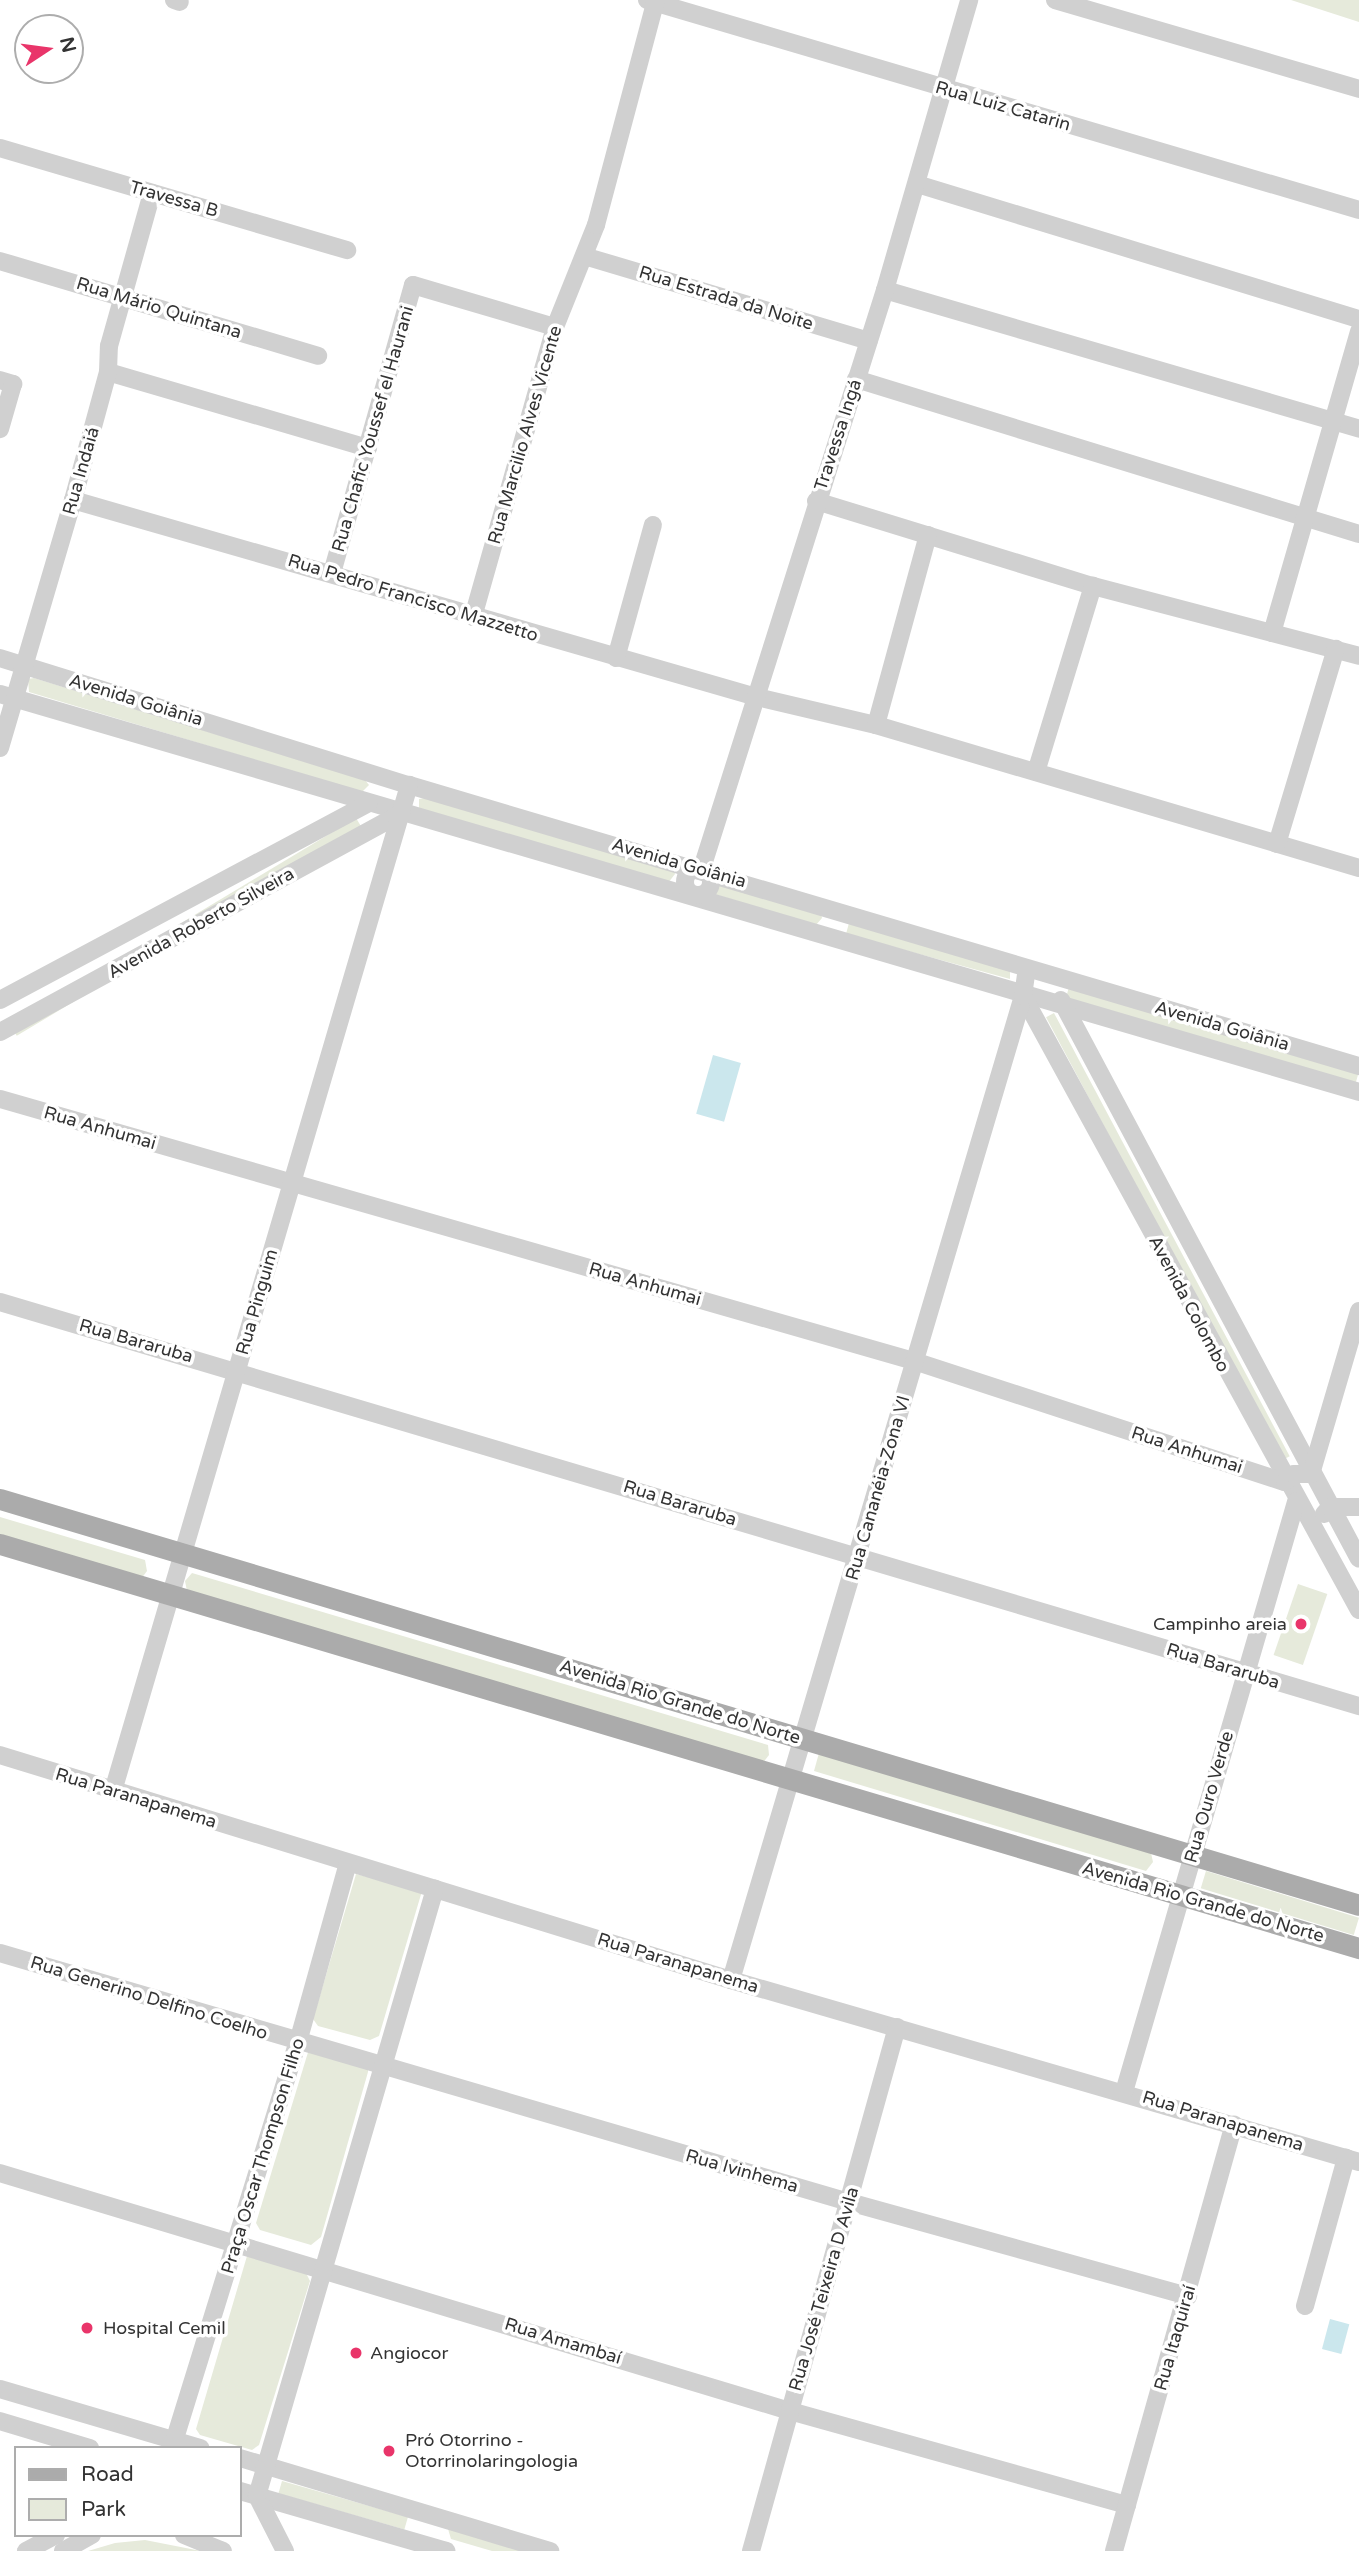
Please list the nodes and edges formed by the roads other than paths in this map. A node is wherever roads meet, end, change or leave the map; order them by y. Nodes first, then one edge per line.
1 (970, 0) edge
2 (1055, 0) edge
3 (653, 1) edge
4 (944, 89) junction
5 (1359, 89) edge
6 (0, 148) edge
7 (917, 184) junction
8 (152, 193) junction
9 (1359, 210) edge
10 (347, 250) dead end
11 (584, 256) junction
12 (0, 261) edge
13 (885, 290) junction
14 (123, 298) junction
15 (1359, 319) edge
16 (555, 327) junction
17 (1359, 331) edge
18 (869, 341) junction
19 (318, 356) dead end
20 (108, 372) junction
21 (856, 379) junction
22 (0, 380) edge
23 (1330, 421) junction
24 (0, 429) edge
25 (1359, 429) edge
26 (368, 448) junction
27 (74, 500) junction
28 (816, 501) junction
29 (1305, 517) junction
30 (653, 525) dead end
31 (1359, 534) edge
32 (928, 535) junction
33 (332, 573) junction
34 (1093, 586) junction
35 (474, 617) junction
36 (1272, 633) junction
37 (1336, 649) junction
38 (1359, 656) edge
39 (0, 658) edge
40 (616, 658) junction
41 (24, 666) junction
42 (8, 696) edge
43 (753, 696) junction
44 (876, 725) junction
45 (0, 748) edge
46 (1037, 772) junction
47 (379, 775) junction
48 (409, 785) junction
49 (369, 803) junction
50 (401, 813) junction
51 (1277, 844) junction
52 (702, 868) junction
53 (1359, 868) edge
54 (693, 896) junction
55 (839, 912) junction
56 (831, 939) junction
57 (1027, 969) junction
58 (1061, 979) junction
59 (1023, 996) junction
60 (0, 1000) edge
61 (1061, 1005) junction
62 (0, 1032) edge
63 (1359, 1066) edge
64 (1359, 1092) edge
65 (0, 1100) edge
66 (292, 1182) junction
67 (0, 1301) edge
68 (1359, 1311) edge
69 (914, 1362) junction
70 (237, 1370) junction
71 (1311, 1475) junction
72 (1286, 1482) junction
73 (0, 1499) edge
74 (1296, 1502) junction
75 (1330, 1507) junction
76 (1359, 1507) edge
77 (1306, 1519) junction
78 (0, 1544) edge
79 (181, 1553) junction
80 (858, 1556) junction
81 (1359, 1559) edge
82 (168, 1594) junction
83 (1359, 1610) edge
84 (1244, 1673) junction
85 (1359, 1706) edge
86 (805, 1739) junction
87 (0, 1755) edge
88 (793, 1779) junction
89 (113, 1791) junction
90 (1192, 1856) junction
91 (348, 1863) junction
92 (435, 1889) junction
93 (1181, 1897) junction
94 (1359, 1905) edge
95 (1359, 1948) edge
96 (0, 1953) edge
97 (731, 1980) junction
98 (897, 2027) junction
99 (298, 2042) junction
100 (385, 2067) junction
101 (1124, 2092) junction
102 (1234, 2125) junction
103 (1352, 2160) edge
104 (0, 2173) edge
105 (849, 2202) junction
106 (236, 2244) junction
107 (325, 2268) junction
108 (1188, 2296) junction
109 (1305, 2306) dead end
110 (3, 2390) edge
111 (0, 2409) edge
112 (790, 2411) junction
113 (0, 2421) edge
114 (173, 2444) edge
115 (83, 2446) edge
116 (242, 2459) edge
117 (265, 2465) junction
118 (242, 2492) edge
119 (257, 2497) junction
120 (1127, 2505) junction
121 (428, 2513) junction
122 (53, 2537) edge
123 (88, 2537) edge
124 (189, 2537) edge
125 (418, 2547) edge
126 (26, 2551) edge
127 (63, 2551) edge
128 (223, 2551) edge
129 (285, 2551) edge
130 (446, 2551) edge
131 (550, 2551) edge
132 (751, 2551) edge
133 (1114, 2551) edge

1 - 4 street, Travessa Ingá
2 - 5 street
3 - 4 street, Rua Luiz Catarin
3 - 11 street, Rua Marcilio Alves Vicente
4 - 7 street, Travessa Ingá
4 - 9 street, Rua Luiz Catarin
6 - 8 street, Travessa B
7 - 13 street, Travessa Ingá
7 - 15 street
8 - 10 street, Travessa B
8 - 14 street, Rua Indaiá
11 - 16 street, Rua Marcilio Alves Vicente
11 - 18 street, Rua Estrada da Noite
12 - 14 street, Rua Mário Quintana
13 - 18 street, Travessa Ingá
13 - 23 street
14 - 19 street, Rua Mário Quintana
14 - 20 street, Rua Indaiá
16 - 26 street, Rua Chafic Youssef el Haurani
16 - 35 street, Rua Marcilio Alves Vicente
17 - 23 street
18 - 21 street, Travessa Ingá
20 - 26 street
20 - 27 street, Rua Indaiá
21 - 28 street, Travessa Ingá
21 - 29 street
22 - 24 street
23 - 25 street
23 - 29 street
26 - 33 street, Rua Chafic Youssef el Haurani
27 - 33 street, Rua Pedro Francisco Mazzetto
27 - 41 street, Rua Indaiá
28 - 32 street
28 - 43 street, Travessa Ingá
29 - 31 street
29 - 36 street
30 - 40 street
32 - 34 street
32 - 44 street
33 - 35 street, Rua Pedro Francisco Mazzetto
34 - 36 street
34 - 46 street
35 - 40 street, Rua Pedro Francisco Mazzetto
36 - 37 street
37 - 38 street
37 - 51 street
39 - 41 street, Avenida Goiânia
40 - 43 street, Rua Pedro Francisco Mazzetto
41 - 42 street, Rua Indaiá
41 - 47 street, Avenida Goiânia
42 - 45 street, Rua Indaiá
42 - 49 street, Avenida Goiânia
43 - 44 street, Rua Pedro Francisco Mazzetto
43 - 52 street, Travessa Ingá
44 - 46 street, Rua Pedro Francisco Mazzetto
46 - 51 street, Rua Pedro Francisco Mazzetto
47 - 48 street, Avenida Goiânia
47 - 49 street
48 - 50 street, Rua Pinguim
48 - 52 street, Avenida Goiânia
49 - 50 street, Avenida Goiânia
49 - 60 street, Avenida Roberto Silveira
50 - 54 street, Avenida Goiânia
50 - 62 street, Avenida Roberto Silveira
50 - 66 street, Rua Pinguim
51 - 53 street, Rua Pedro Francisco Mazzetto
52 - 54 street, Travessa Ingá
52 - 55 street, Avenida Goiânia
54 - 56 street, Avenida Goiânia
55 - 56 street
55 - 57 street, Avenida Goiânia
56 - 59 street, Avenida Goiânia
57 - 58 street, Avenida Goiânia
57 - 59 street, Rua Cananéia-Zona VI
58 - 61 street
58 - 63 street, Avenida Goiânia
59 - 61 street, Avenida Goiânia
59 - 69 street, Rua Cananéia-Zona VI
59 - 72 street, Avenida Colombo
61 - 64 street, Avenida Goiânia
61 - 71 street, Avenida Colombo
65 - 66 street, Rua Anhumai
66 - 69 street, Rua Anhumai
66 - 70 street, Rua Pinguim
67 - 70 street, Rua Bararuba
68 - 71 street
69 - 72 street, Rua Anhumai
69 - 80 street, Rua Cananéia-Zona VI
70 - 79 street, Rua Pinguim
70 - 80 street, Rua Bararuba
71 - 72 street
71 - 75 street, Avenida Colombo
72 - 74 street, Avenida Colombo
73 - 79 main road, Avenida Rio Grande do Norte
74 - 77 street, Avenida Colombo
74 - 84 street, Rua Ouro Verde
75 - 76 street
75 - 77 street
75 - 81 street, Avenida Colombo
77 - 83 street, Avenida Colombo
78 - 82 main road, Avenida Rio Grande do Norte
79 - 82 street, Rua Pinguim
79 - 86 main road, Avenida Rio Grande do Norte
80 - 84 street, Rua Bararuba
80 - 86 street, Rua Cananéia-Zona VI
82 - 88 main road, Avenida Rio Grande do Norte
82 - 89 street, Rua Pinguim
84 - 85 street, Rua Bararuba
84 - 90 street, Rua Ouro Verde
86 - 88 street, Rua Cananéia-Zona VI
86 - 90 main road, Avenida Rio Grande do Norte
87 - 89 street, Rua Paranapanema
88 - 93 main road, Avenida Rio Grande do Norte
88 - 97 street, Rua Cananéia-Zona VI
89 - 91 street, Rua Paranapanema
90 - 93 street, Rua Ouro Verde
90 - 94 main road, Avenida Rio Grande do Norte
91 - 92 street, Rua Paranapanema
91 - 99 street, Praça Oscar Thompson Filho
92 - 97 street, Rua Paranapanema
92 - 100 street
93 - 95 main road, Avenida Rio Grande do Norte
93 - 101 street, Rua Ouro Verde
96 - 99 street, Rua Generino Delfino Coelho
97 - 98 street, Rua Paranapanema
98 - 101 street, Rua Paranapanema
98 - 105 street, Rua José Teixeira D Avila
99 - 100 street, Rua Ivinhema
99 - 106 street, Praça Oscar Thompson Filho
100 - 105 street, Rua Ivinhema
100 - 107 street
101 - 102 street, Rua Paranapanema
102 - 103 street, Rua Paranapanema
102 - 108 street, Rua Itaquiraí
103 - 109 street
104 - 106 street, Rua Amambaí
105 - 108 street, Rua Ivinhema
105 - 112 street, Rua José Teixeira D Avila
106 - 107 street, Rua Amambaí
106 - 114 street, Praça Oscar Thompson Filho
107 - 112 street, Rua Amambaí
107 - 117 street
108 - 120 street, Rua Itaquiraí
110 - 111 street
110 - 114 street
112 - 120 street, Rua Amambaí
112 - 132 street, Rua José Teixeira D Avila
113 - 115 street
116 - 117 street
117 - 119 street
117 - 121 street
118 - 119 street
119 - 125 street
119 - 129 street
120 - 133 street, Rua Itaquiraí
121 - 125 street
121 - 131 street
122 - 126 street
123 - 127 street
124 - 128 street
125 - 130 street

